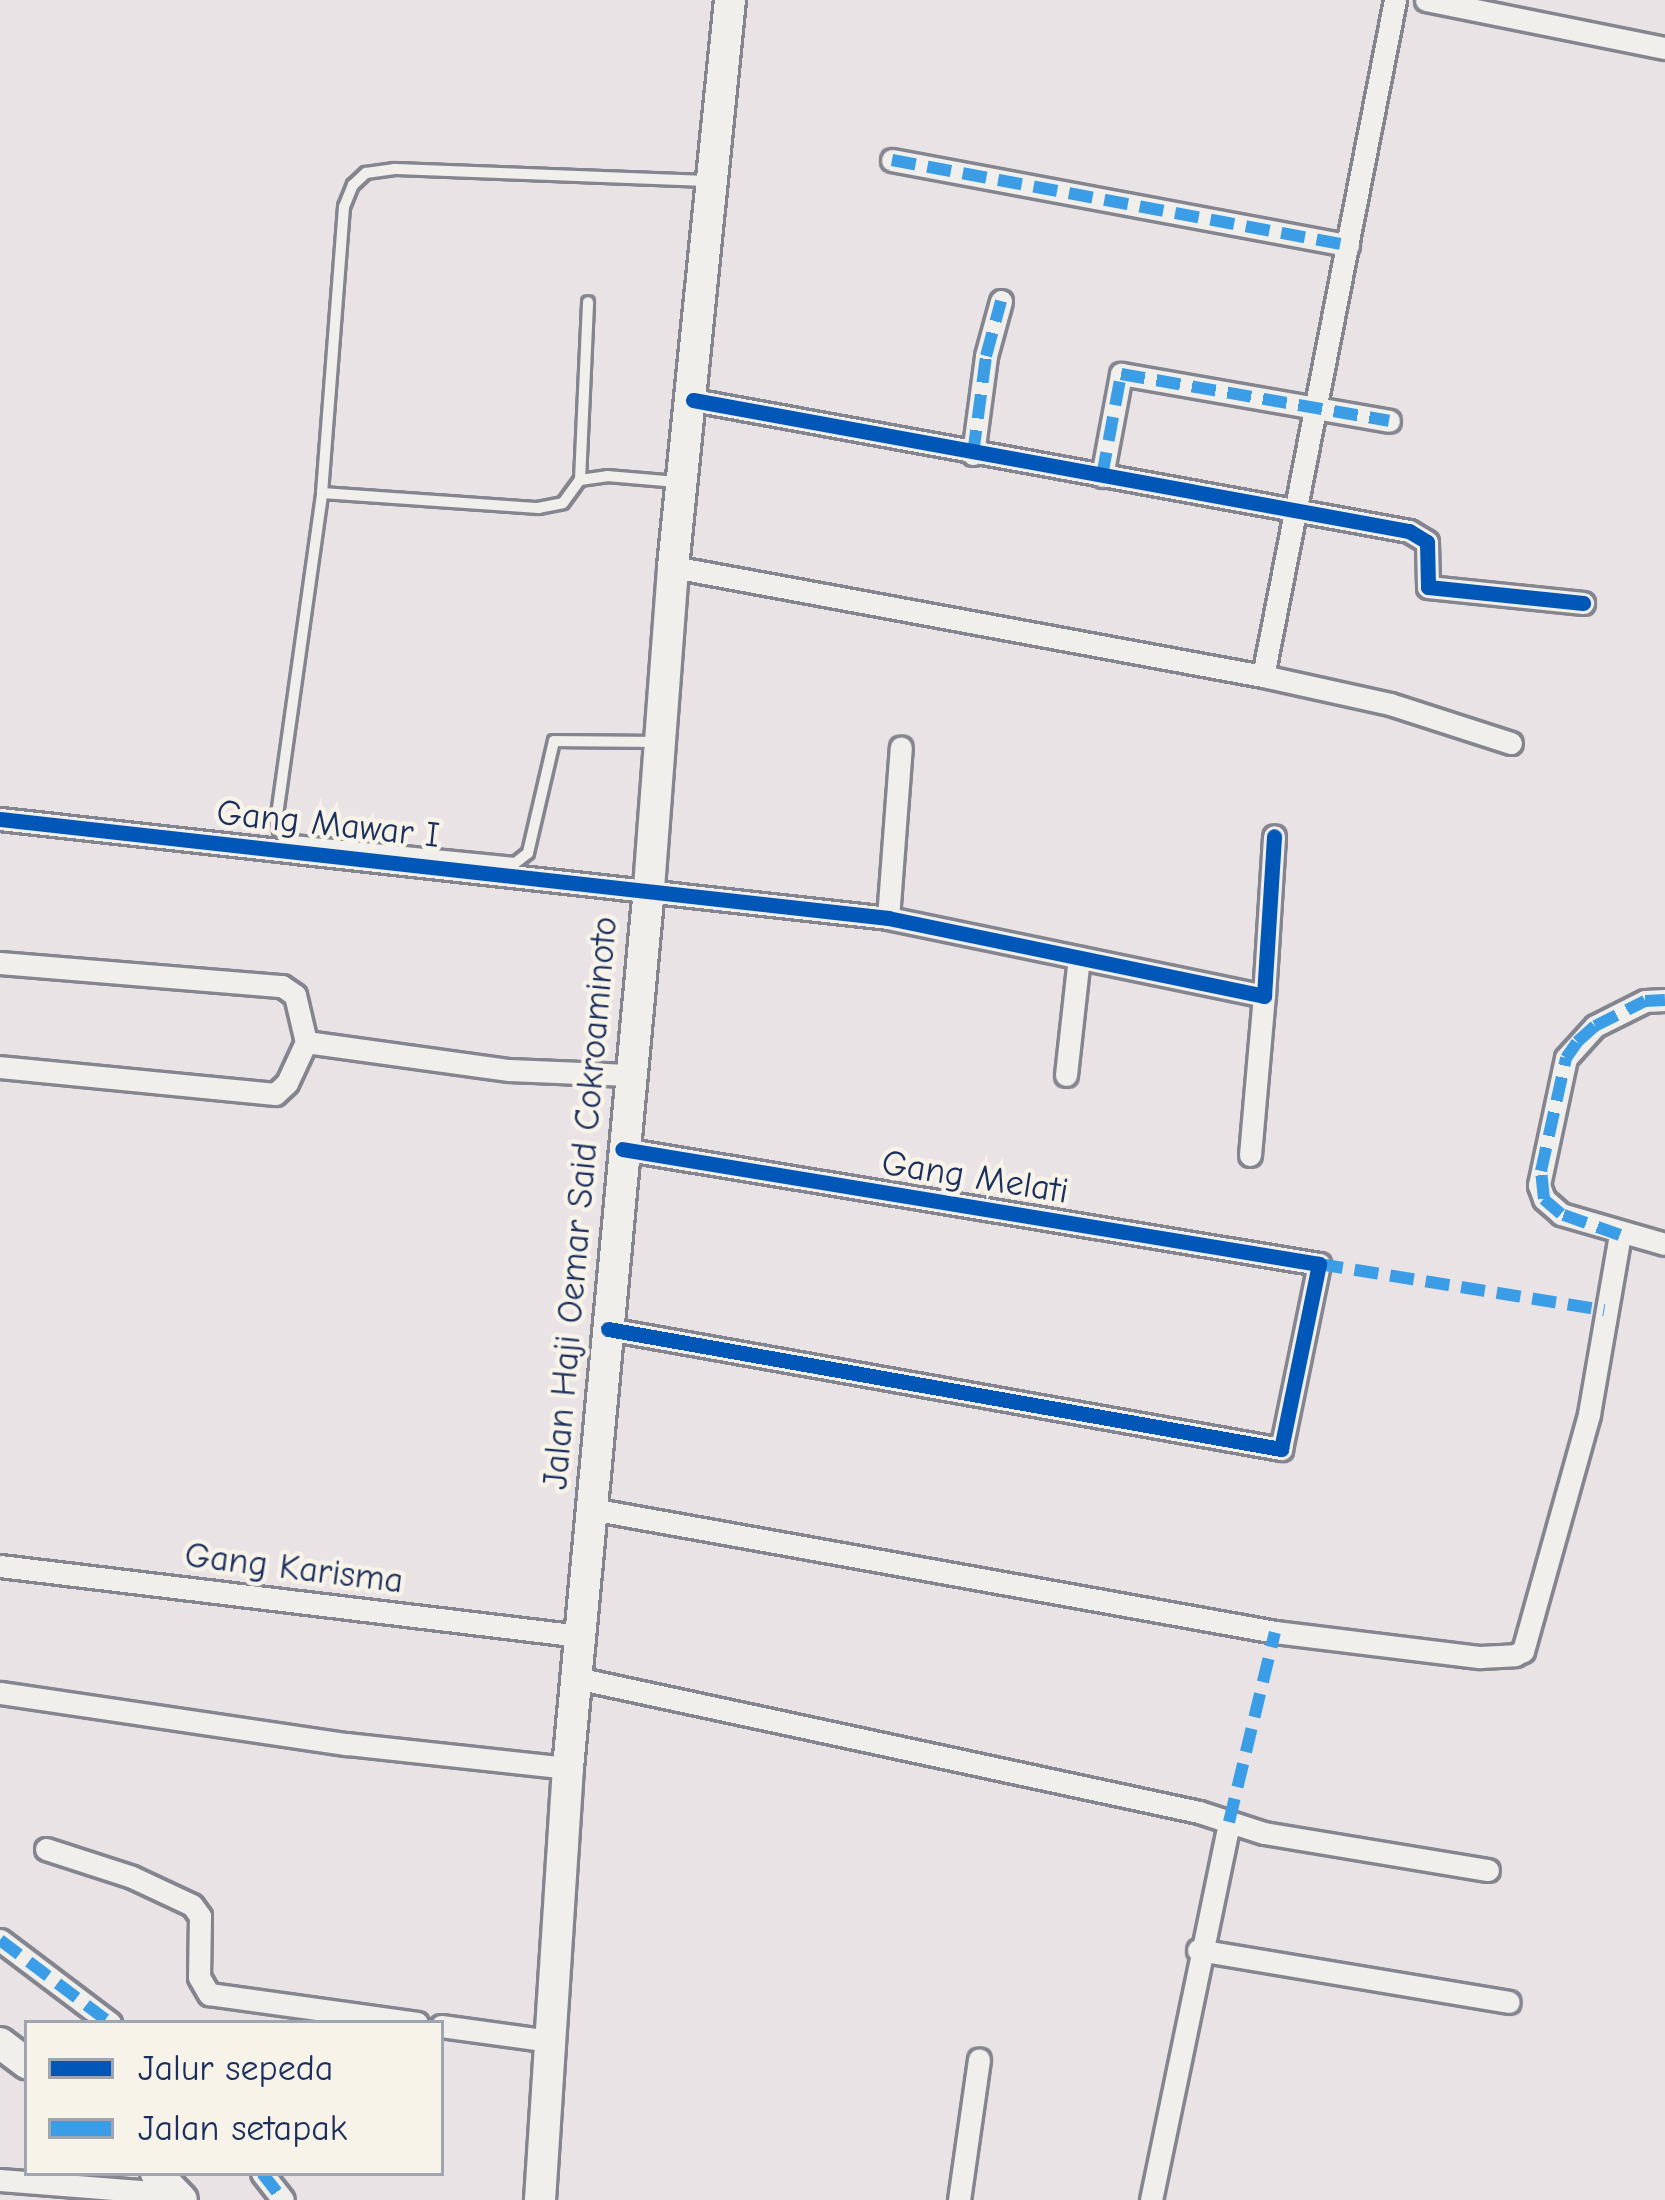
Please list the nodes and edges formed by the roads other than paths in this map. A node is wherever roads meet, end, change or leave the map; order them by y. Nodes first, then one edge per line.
1 (730, 0) edge
2 (1394, 0) edge
3 (1426, 0) edge
4 (1665, 48) edge
5 (892, 160) dead end
6 (711, 181) junction
7 (1348, 245) junction
8 (1000, 301) dead end
9 (588, 302) dead end
10 (693, 400) junction
11 (1313, 408) junction
12 (1389, 422) dead end
13 (973, 454) junction
14 (1102, 476) junction
15 (580, 480) junction
16 (682, 483) junction
17 (322, 494) junction
18 (1297, 514) junction
19 (673, 567) junction
20 (1583, 603) dead end
21 (1263, 676) junction
22 (661, 742) junction
23 (1511, 743) dead end
24 (902, 747) dead end
25 (0, 819) edge
26 (1274, 836) dead end
27 (650, 888) junction
28 (888, 918) junction
29 (1079, 958) junction
30 (0, 963) edge
31 (1264, 996) junction
32 (1665, 1000) edge
33 (306, 1042) junction
34 (0, 1067) edge
35 (629, 1075) junction
36 (1066, 1075) dead end
37 (622, 1149) junction
38 (1250, 1156) dead end
39 (1620, 1235) junction
40 (1665, 1244) edge
41 (608, 1330) junction
42 (591, 1509) junction
43 (0, 1566) edge
44 (580, 1636) junction
45 (576, 1678) junction
46 (0, 1693) edge
47 (568, 1768) junction
48 (1229, 1822) junction
49 (46, 1849) dead end
50 (1488, 1870) dead end
51 (0, 1940) edge
52 (1198, 1950) junction
53 (1509, 2002) dead end
54 (106, 2020) edge
55 (395, 2020) edge
56 (444, 2026) edge
57 (551, 2041) junction
58 (979, 2059) dead end
59 (264, 2176) edge
60 (0, 2180) edge
61 (172, 2189) edge
62 (283, 2200) edge
63 (540, 2200) edge
64 (959, 2200) edge
65 (1151, 2200) edge

1 - 6 main road, Jalan Haji Oemar Said Cokroaminoto
2 - 7 street
3 - 4 street
5 - 7 street
6 - 10 main road, Jalan Haji Oemar Said Cokroaminoto
6 - 17 lane
7 - 11 street
8 - 13 street
9 - 15 lane
10 - 13 street
10 - 16 main road, Jalan Haji Oemar Said Cokroaminoto
11 - 12 street
11 - 14 street
11 - 18 street
13 - 14 street
14 - 18 street
15 - 16 lane
15 - 17 lane
16 - 19 main road, Jalan Haji Oemar Said Cokroaminoto
17 - 22 lane
18 - 20 street
18 - 21 street
19 - 21 street
19 - 22 main road, Jalan Haji Oemar Said Cokroaminoto
21 - 23 street
22 - 27 main road, Jalan Haji Oemar Said Cokroaminoto
24 - 28 street
25 - 27 street, Gang Mawar I
26 - 31 street
27 - 28 street, Gang Mawar I
27 - 35 main road, Jalan Haji Oemar Said Cokroaminoto
28 - 29 street, Gang Mawar I
29 - 31 street, Gang Mawar I
29 - 36 street
30 - 33 street
31 - 38 street
32 - 39 street
33 - 34 street
33 - 35 street
35 - 37 main road, Jalan Haji Oemar Said Cokroaminoto
37 - 41 main road, Jalan Haji Oemar Said Cokroaminoto
37 - 41 street, Gang Melati
39 - 40 street
39 - 42 street
41 - 42 main road, Jalan Haji Oemar Said Cokroaminoto
42 - 44 main road, Jalan Haji Oemar Said Cokroaminoto
43 - 44 street, Gang Karisma
44 - 45 main road, Jalan Haji Oemar Said Cokroaminoto
45 - 47 main road, Jalan Haji Oemar Said Cokroaminoto
45 - 48 street
46 - 47 street
47 - 57 main road, Jalan Haji Oemar Said Cokroaminoto
48 - 50 street
48 - 52 street
49 - 55 street
51 - 54 street
52 - 53 street
52 - 65 street
56 - 57 street
57 - 63 main road, Jalan Haji Oemar Said Cokroaminoto
58 - 64 street
59 - 62 street
60 - 61 street

